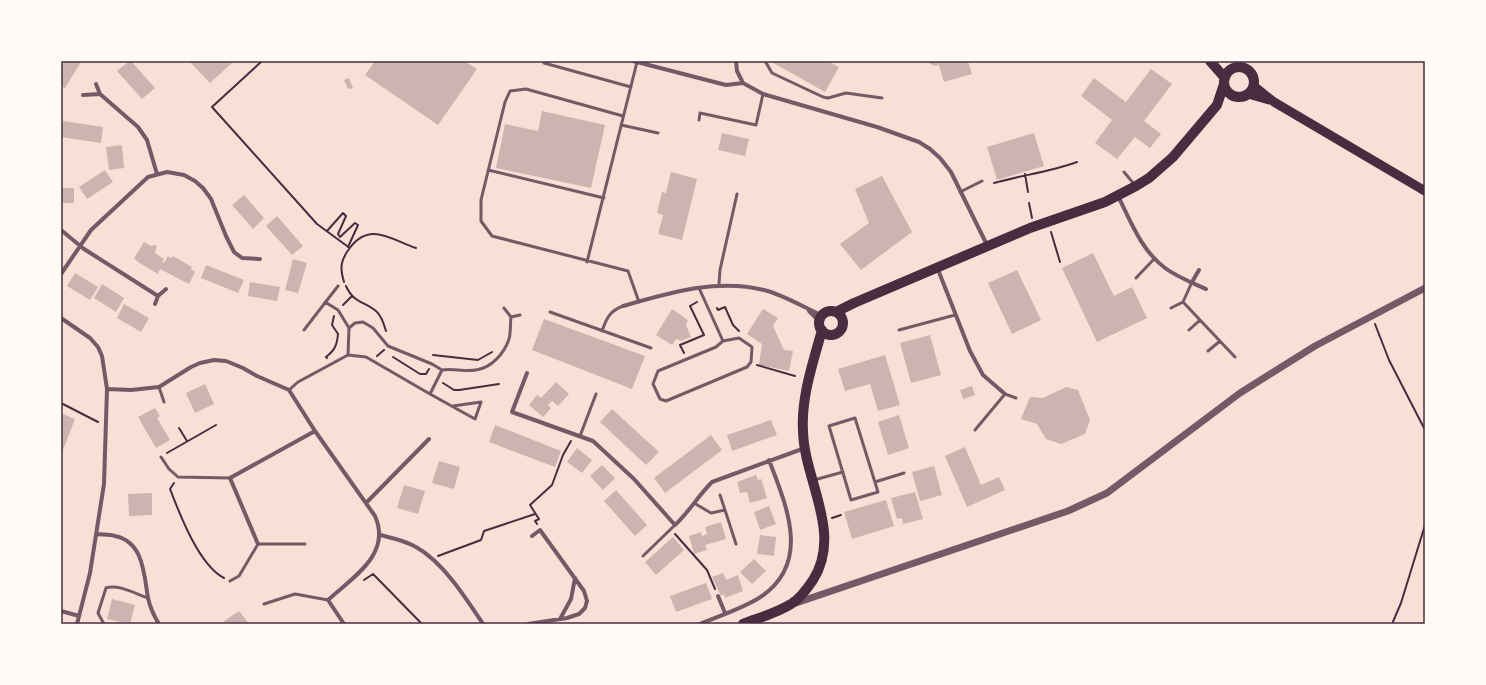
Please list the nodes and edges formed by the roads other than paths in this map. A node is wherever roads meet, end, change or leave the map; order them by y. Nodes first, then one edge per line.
1 (736, 61) edge
2 (765, 61) edge
3 (635, 62) edge
4 (1211, 62) edge
5 (544, 63) dead end
6 (1233, 69) junction
7 (1225, 81) junction
8 (96, 84) dead end
9 (743, 84) junction
10 (631, 87) junction
11 (1251, 90) junction
12 (100, 94) junction
13 (763, 94) junction
14 (83, 95) dead end
15 (1235, 97) junction
16 (882, 98) dead end
17 (1217, 105) junction
18 (623, 116) junction
19 (699, 120) dead end
20 (621, 125) junction
21 (658, 133) dead end
22 (488, 170) junction
23 (1124, 172) dead end
24 (157, 174) junction
25 (982, 181) dead end
26 (1136, 186) junction
27 (1425, 191) edge
28 (960, 192) junction
29 (737, 194) dead end
30 (1118, 196) junction
31 (604, 198) junction
32 (61, 230) edge
33 (988, 245) junction
34 (80, 246) junction
35 (1154, 258) junction
36 (260, 260) dead end
37 (587, 262) junction
38 (937, 267) junction
39 (1199, 270) dead end
40 (61, 274) edge
41 (1136, 278) dead end
42 (1192, 282) junction
43 (719, 284) junction
44 (338, 286) dead end
45 (699, 288) junction
46 (1425, 288) edge
47 (166, 289) dead end
48 (1206, 290) dead end
49 (158, 296) junction
50 (325, 302) junction
51 (639, 302) junction
52 (1183, 302) junction
53 (155, 304) dead end
54 (623, 306) joint
55 (504, 308) dead end
56 (1171, 308) dead end
57 (808, 309) junction
58 (550, 312) dead end
59 (520, 315) dead end
60 (839, 315) junction
61 (955, 315) junction
62 (511, 317) junction
63 (61, 318) edge
64 (1200, 320) junction
65 (823, 326) junction
66 (349, 328) junction
67 (304, 330) dead end
68 (602, 330) junction
69 (899, 330) dead end
70 (1189, 330) dead end
71 (722, 341) junction
72 (1220, 341) junction
73 (651, 348) dead end
74 (1208, 351) dead end
75 (348, 355) junction
76 (1236, 357) dead end
77 (442, 370) junction
78 (527, 373) dead end
79 (159, 388) junction
80 (107, 389) junction
81 (289, 390) junction
82 (430, 394) junction
83 (596, 394) dead end
84 (1005, 394) junction
85 (1016, 398) dead end
86 (164, 402) dead end
87 (454, 406) junction
88 (975, 430) dead end
89 (316, 431) junction
90 (580, 436) junction
91 (429, 439) dead end
92 (805, 448) junction
93 (161, 457) road end
94 (769, 460) junction
95 (842, 472) junction
96 (904, 473) dead end
97 (230, 478) junction
98 (812, 481) junction
99 (875, 482) junction
100 (720, 494) dead end
101 (366, 503) junction
102 (694, 503) junction
103 (725, 510) junction
104 (675, 525) junction
105 (96, 534) junction
106 (380, 535) junction
107 (532, 536) dead end
108 (258, 544) junction
109 (305, 544) dead end
110 (736, 544) dead end
111 (643, 556) dead end
112 (575, 578) junction
113 (230, 581) road end
114 (718, 596) road end
115 (148, 598) junction
116 (328, 600) junction
117 (264, 604) dead end
118 (791, 604) junction
119 (61, 610) edge
120 (725, 613) junction
121 (79, 616) junction
122 (560, 619) junction
123 (77, 624) edge
124 (104, 624) edge
125 (159, 624) edge
126 (344, 624) edge
127 (483, 624) edge
128 (528, 624) edge
129 (700, 624) edge
130 (743, 624) edge

1 - 9 street
2 - 16 lane
3 - 9 street
3 - 10 lane
4 - 6 highway
4 - 7 highway
5 - 10 lane
6 - 7 highway
6 - 11 highway
7 - 15 highway
7 - 17 highway
8 - 12 street
9 - 13 street
10 - 18 lane
11 - 15 highway
11 - 27 main road
12 - 14 street
12 - 24 street
13 - 19 lane
13 - 28 street
15 - 17 highway
17 - 26 highway
18 - 20 lane
18 - 22 lane
20 - 21 lane
20 - 31 lane
22 - 31 lane
22 - 37 lane
23 - 26 lane
24 - 34 street
24 - 36 street
25 - 28 lane
26 - 30 highway
28 - 33 street
29 - 43 lane
30 - 33 highway
30 - 35 street
31 - 37 lane
32 - 34 street
33 - 38 highway
34 - 40 street
34 - 49 street
35 - 41 lane
35 - 42 street
37 - 51 lane
38 - 60 highway
38 - 61 street
39 - 42 street
42 - 48 street
42 - 52 lane
43 - 45 street
43 - 57 street
44 - 50 lane
45 - 51 street
45 - 71 lane
46 - 118 street
47 - 49 street
49 - 53 street
50 - 66 lane
50 - 67 lane
51 - 54 street
52 - 56 lane
52 - 64 lane
54 - 68 lane
55 - 62 lane
57 - 65 street
57 - 65 street
58 - 68 lane
59 - 62 lane
60 - 65 highway
60 - 65 highway
61 - 69 lane
61 - 84 street
62 - 77 lane
63 - 80 street
64 - 70 lane
64 - 72 lane
65 - 92 highway
66 - 75 lane
66 - 77 lane
68 - 73 lane
71 - 71 lane
72 - 74 lane
72 - 76 lane
75 - 81 lane
75 - 82 lane
77 - 82 lane
78 - 90 street
79 - 80 street
79 - 81 street
79 - 86 lane
80 - 105 street
81 - 89 street
82 - 87 lane
83 - 90 lane
84 - 85 lane
84 - 88 lane
87 - 87 lane
89 - 97 street
89 - 101 street
90 - 104 street
91 - 101 street
92 - 94 street
92 - 98 highway
93 - 97 lane
94 - 102 street
94 - 120 street
95 - 98 lane
95 - 99 lane
95 - 99 lane
96 - 99 lane
97 - 108 street
98 - 118 highway
100 - 103 lane
101 - 106 street
102 - 103 lane
102 - 104 street
103 - 110 lane
104 - 111 lane
105 - 115 street
105 - 121 street
106 - 116 street
106 - 127 street
107 - 112 street
108 - 109 lane
108 - 113 lane
112 - 122 street
112 - 122 street
114 - 120 street
115 - 124 lane
115 - 125 street
116 - 117 lane
116 - 126 street
118 - 130 highway
119 - 121 street
120 - 129 street
121 - 123 street
122 - 128 street

